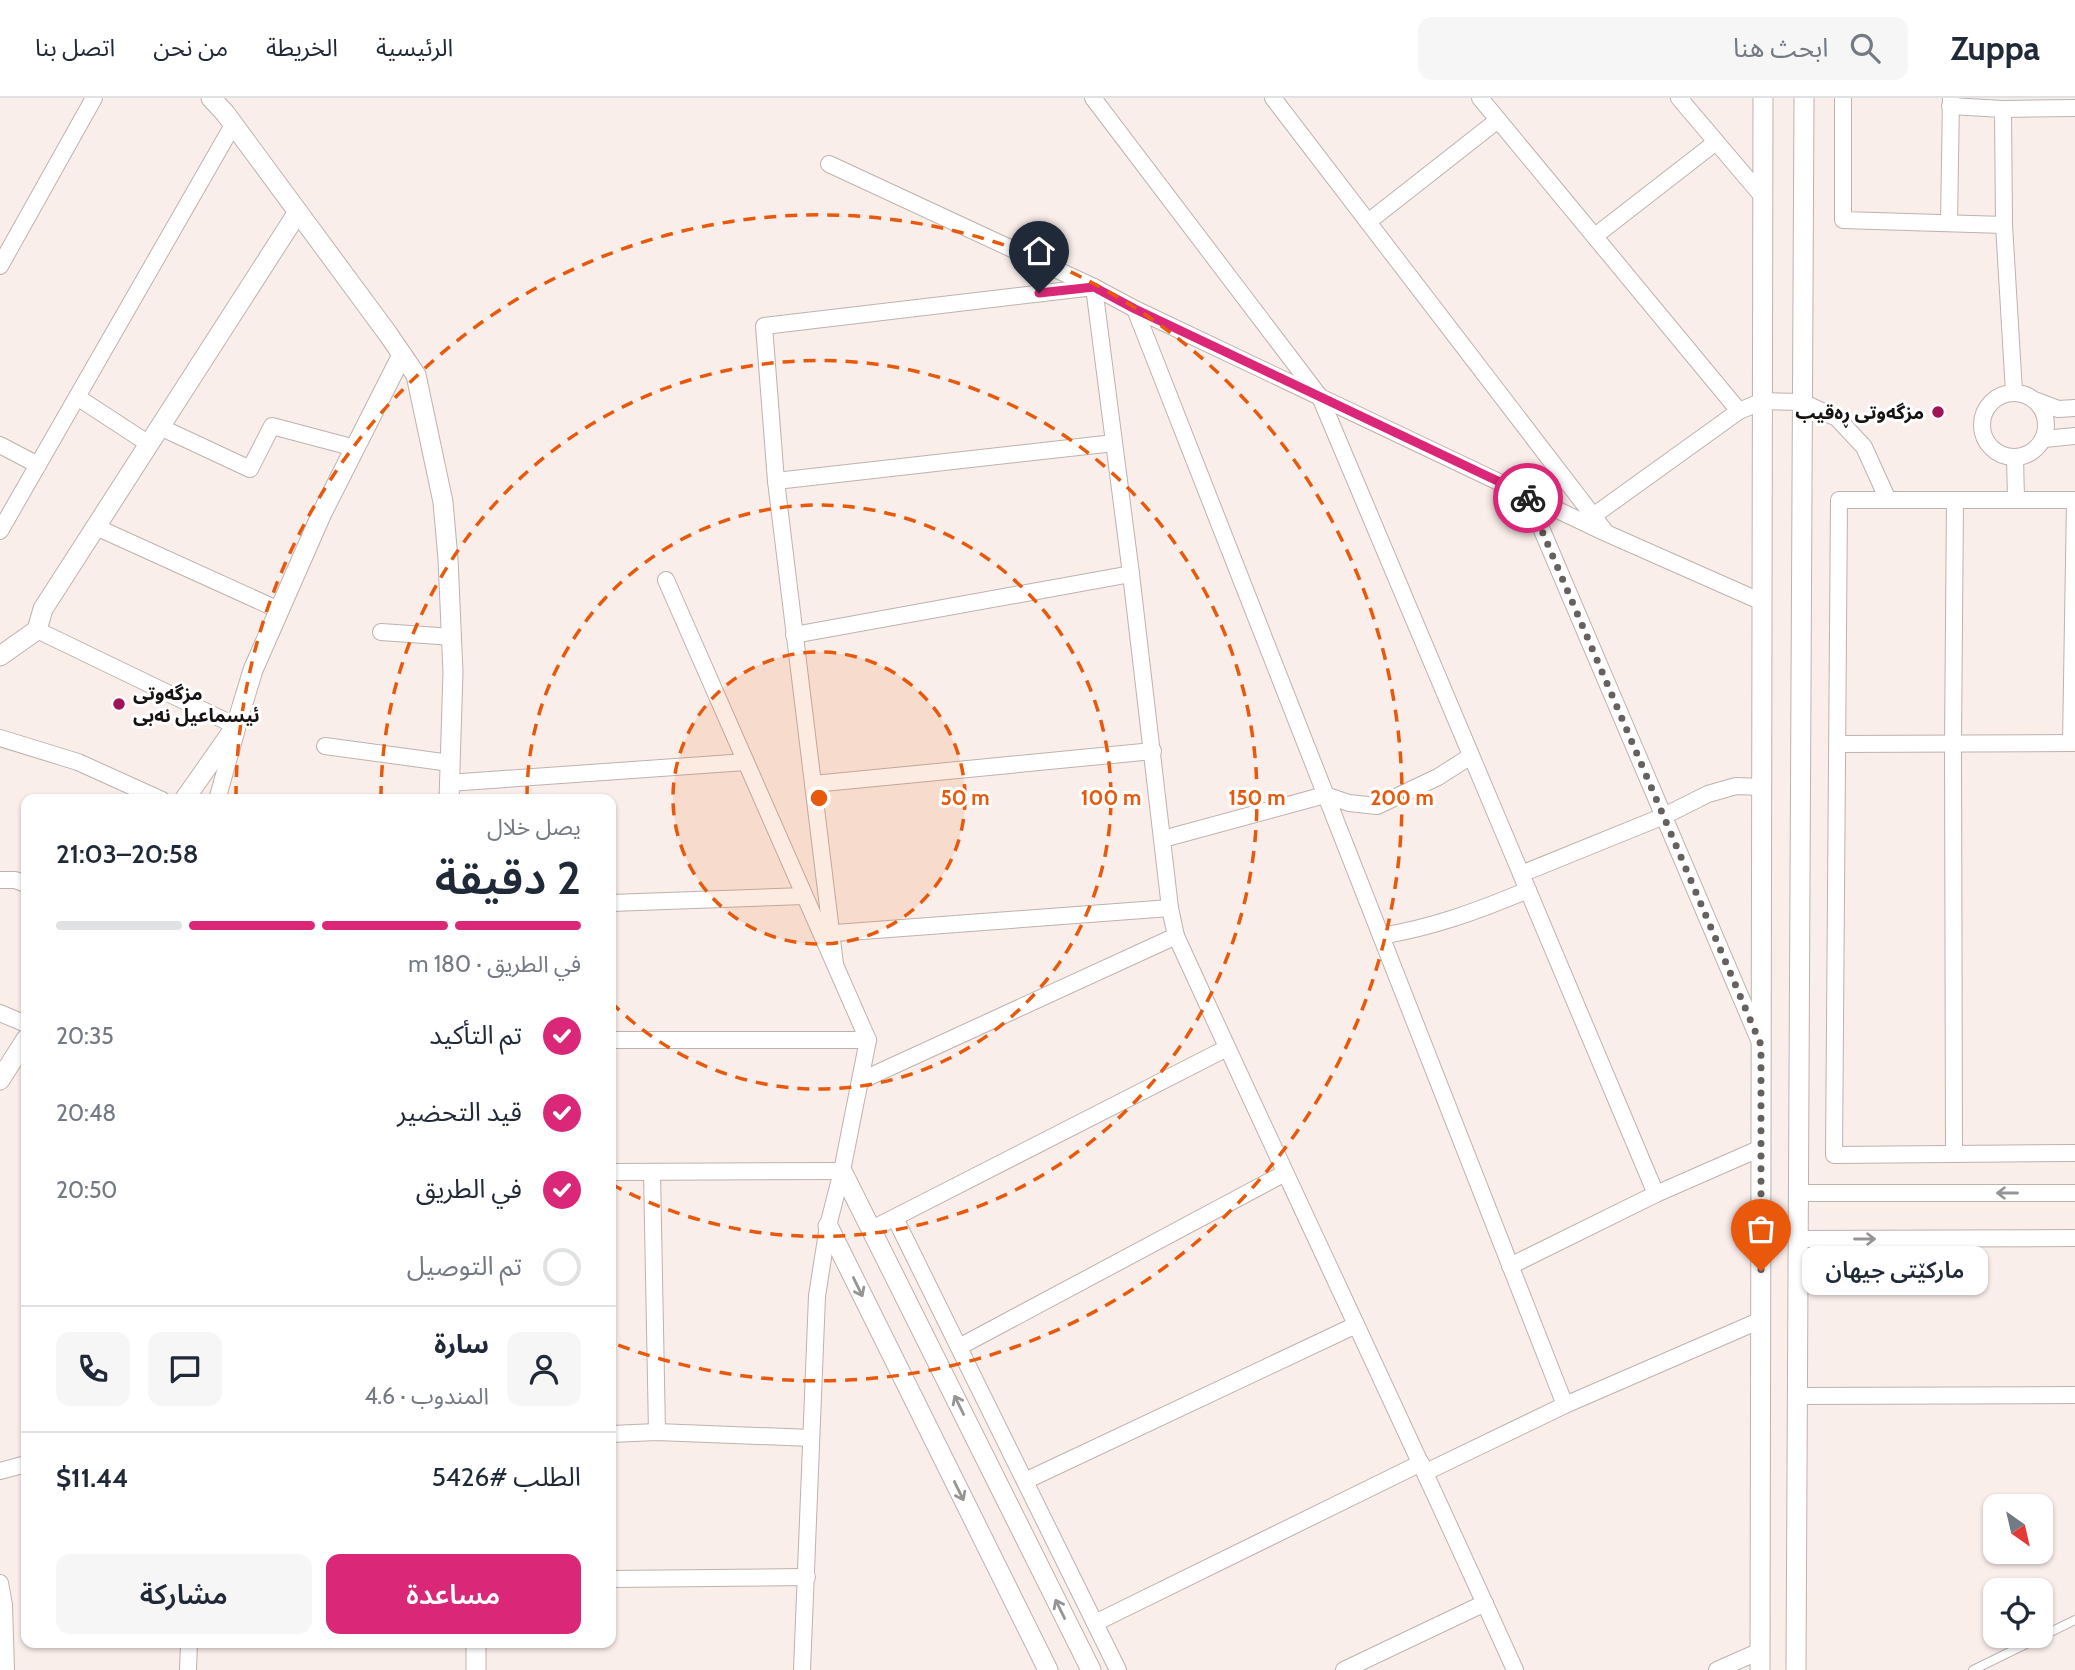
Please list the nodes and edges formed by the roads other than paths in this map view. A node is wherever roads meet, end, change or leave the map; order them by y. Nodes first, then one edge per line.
1 (94, 98) edge
2 (212, 98) edge
3 (1093, 98) edge
4 (1273, 98) edge
5 (1480, 98) edge
6 (1679, 98) edge
7 (1763, 98) edge
8 (1804, 98) edge
9 (1843, 98) edge
10 (1950, 102) edge
11 (2075, 108) edge
12 (2003, 109) junction
13 (1498, 120) junction
14 (233, 125) junction
15 (1716, 142) junction
16 (829, 164) dead end
17 (1763, 197) junction
18 (298, 212) junction
19 (1368, 222) junction
20 (1949, 223) junction
21 (2004, 225) junction
22 (1595, 236) junction
23 (5, 247) edge
24 (0, 266) edge
25 (1094, 287) junction
26 (1135, 309) junction
27 (402, 355) junction
28 (2014, 392) junction
29 (76, 397) junction
30 (1320, 397) junction
31 (1763, 401) junction
32 (2037, 401) junction
33 (1802, 402) junction
34 (2075, 408) edge
35 (1739, 411) junction
36 (155, 435) junction
37 (2075, 436) edge
38 (2044, 439) junction
39 (1114, 443) junction
40 (0, 445) edge
41 (355, 448) junction
42 (2015, 457) junction
43 (38, 465) junction
44 (776, 481) junction
45 (1527, 495) junction
46 (1888, 500) junction
47 (1955, 500) junction
48 (2016, 500) junction
49 (2075, 500) edge
50 (1593, 516) junction
51 (96, 527) junction
52 (0, 531) edge
53 (1606, 533) junction
54 (1131, 574) junction
55 (666, 580) dead end
56 (1762, 603) junction
57 (279, 610) junction
58 (37, 630) junction
59 (381, 632) dead end
60 (794, 635) junction
61 (453, 637) junction
62 (0, 656) edge
63 (239, 718) junction
64 (0, 738) edge
65 (2073, 743) edge
66 (1838, 744) junction
67 (1953, 744) junction
68 (325, 746) dead end
69 (1153, 751) junction
70 (1471, 755) junction
71 (746, 762) junction
72 (449, 782) edge
73 (813, 784) junction
74 (1762, 787) junction
75 (149, 794) edge
76 (188, 794) edge
77 (219, 794) edge
78 (1325, 795) junction
79 (1664, 816) junction
80 (1163, 839) junction
81 (1521, 874) junction
82 (0, 880) edge
83 (21, 882) edge
84 (1528, 891) junction
85 (804, 896) junction
86 (616, 902) edge
87 (1170, 908) junction
88 (826, 934) junction
89 (1176, 936) junction
90 (1381, 936) junction
91 (0, 1013) edge
92 (21, 1022) edge
93 (616, 1040) edge
94 (868, 1040) junction
95 (1761, 1045) junction
96 (21, 1047) edge
97 (1227, 1048) junction
98 (0, 1080) edge
99 (860, 1081) junction
100 (1761, 1148) junction
101 (2075, 1153) edge
102 (1954, 1154) junction
103 (842, 1171) junction
104 (616, 1172) edge
105 (652, 1172) junction
106 (1284, 1173) junction
107 (1797, 1193) junction
108 (1656, 1194) junction
109 (2075, 1194) edge
110 (895, 1217) junction
111 (828, 1226) junction
112 (872, 1229) junction
113 (2075, 1238) edge
114 (1797, 1239) junction
115 (1510, 1266) junction
116 (1761, 1320) junction
117 (1356, 1325) junction
118 (959, 1347) junction
119 (2075, 1395) edge
120 (1796, 1396) junction
121 (1565, 1405) junction
122 (657, 1432) junction
123 (616, 1434) edge
124 (811, 1438) junction
125 (21, 1465) edge
126 (1424, 1468) junction
127 (0, 1471) edge
128 (1025, 1481) junction
129 (807, 1577) junction
130 (616, 1579) edge
131 (0, 1583) edge
132 (1485, 1603) junction
133 (2, 1607) edge
134 (2075, 1620) edge
135 (1095, 1623) junction
136 (189, 1648) edge
137 (476, 1648) edge
138 (1760, 1660) edge
139 (1369, 1665) edge
140 (6, 1670) edge
141 (188, 1670) edge
142 (476, 1670) edge
143 (802, 1670) edge
144 (1048, 1670) edge
145 (1090, 1670) edge
146 (1118, 1670) edge
147 (1344, 1670) edge
148 (1515, 1670) edge
149 (1717, 1670) edge
150 (1796, 1670) edge
151 (1973, 1670) edge

1 - 23 street
2 - 14 street
3 - 30 street
4 - 19 street
5 - 13 street
6 - 15 street
7 - 17 street
8 - 33 street
9 - 20 street
10 - 12 street
10 - 20 street
11 - 12 street
12 - 21 street
13 - 19 street
13 - 22 street
14 - 18 street
14 - 29 street
15 - 17 street
15 - 22 street
16 - 25 street
17 - 31 street
18 - 27 street
18 - 36 street
19 - 50 street
20 - 21 street
21 - 28 street
22 - 35 street
23 - 24 street
25 - 26 street
25 - 39 street
25 - 44 street
26 - 30 street
26 - 78 street
27 - 41 street
27 - 61 street
28 - 32 street
28 - 42 street
29 - 36 street
29 - 43 street
30 - 45 street
30 - 70 street
31 - 33 street
31 - 35 street
31 - 56 street
32 - 34 street
32 - 38 street
33 - 46 street
33 - 107 street
35 - 50 street
36 - 41 street
36 - 51 street
37 - 38 street
38 - 42 street
39 - 44 street
39 - 54 street
40 - 43 street
41 - 57 street
42 - 48 street
43 - 52 street
44 - 60 street
45 - 53 street
45 - 79 street
46 - 47 street
46 - 66 street
47 - 48 street
47 - 67 street
48 - 49 street
49 - 65 street
50 - 53 street
51 - 57 street
51 - 58 street
53 - 56 street
54 - 60 street
54 - 69 street
55 - 71 street
56 - 74 street
57 - 63 street
58 - 62 street
58 - 63 street
59 - 61 street
60 - 73 street
61 - 72 street
63 - 76 street
63 - 77 street
64 - 75 street
65 - 67 street
66 - 67 street
66 - 102 street
67 - 102 street
68 - 72 street
69 - 73 street
69 - 80 street
70 - 78 street
70 - 81 street
71 - 72 street
71 - 85 street
73 - 88 street
74 - 79 street
74 - 95 street
78 - 80 street
78 - 90 street
79 - 81 street
79 - 95 street
80 - 87 street
81 - 84 street
82 - 83 street
84 - 90 street
84 - 108 street
85 - 86 street
85 - 88 street
87 - 88 street
87 - 89 street
88 - 94 street
89 - 97 street
89 - 99 street
90 - 115 street
91 - 92 street
93 - 94 street
94 - 99 street
95 - 100 street
96 - 98 street
97 - 106 street
97 - 110 street
99 - 103 street
100 - 108 street
100 - 116 street
101 - 102 street
103 - 105 street
103 - 111 street
103 - 112 street
104 - 105 street
105 - 122 street
106 - 117 street
106 - 118 street
109 -> 107 street
107 - 114 street
108 - 115 street
110 - 112 street
110 - 118 street
111 - 124 street
111 -> 144 street
145 -> 112 street
114 -> 113 street
114 - 120 street
115 - 121 street
116 - 121 street
116 - 138 street
117 - 126 street
117 - 128 street
118 - 128 street
119 - 120 street
120 - 150 street
121 - 126 street
122 - 123 street
122 - 124 street
124 - 129 street
125 - 127 street
126 - 132 street
126 - 135 street
128 - 135 street
129 - 130 street
129 - 143 street
131 - 133 street
132 - 139 street
132 - 148 street
133 - 140 street
134 - 151 lane
135 - 146 street
136 - 141 street
137 - 142 street
138 - 149 street
139 - 147 street

